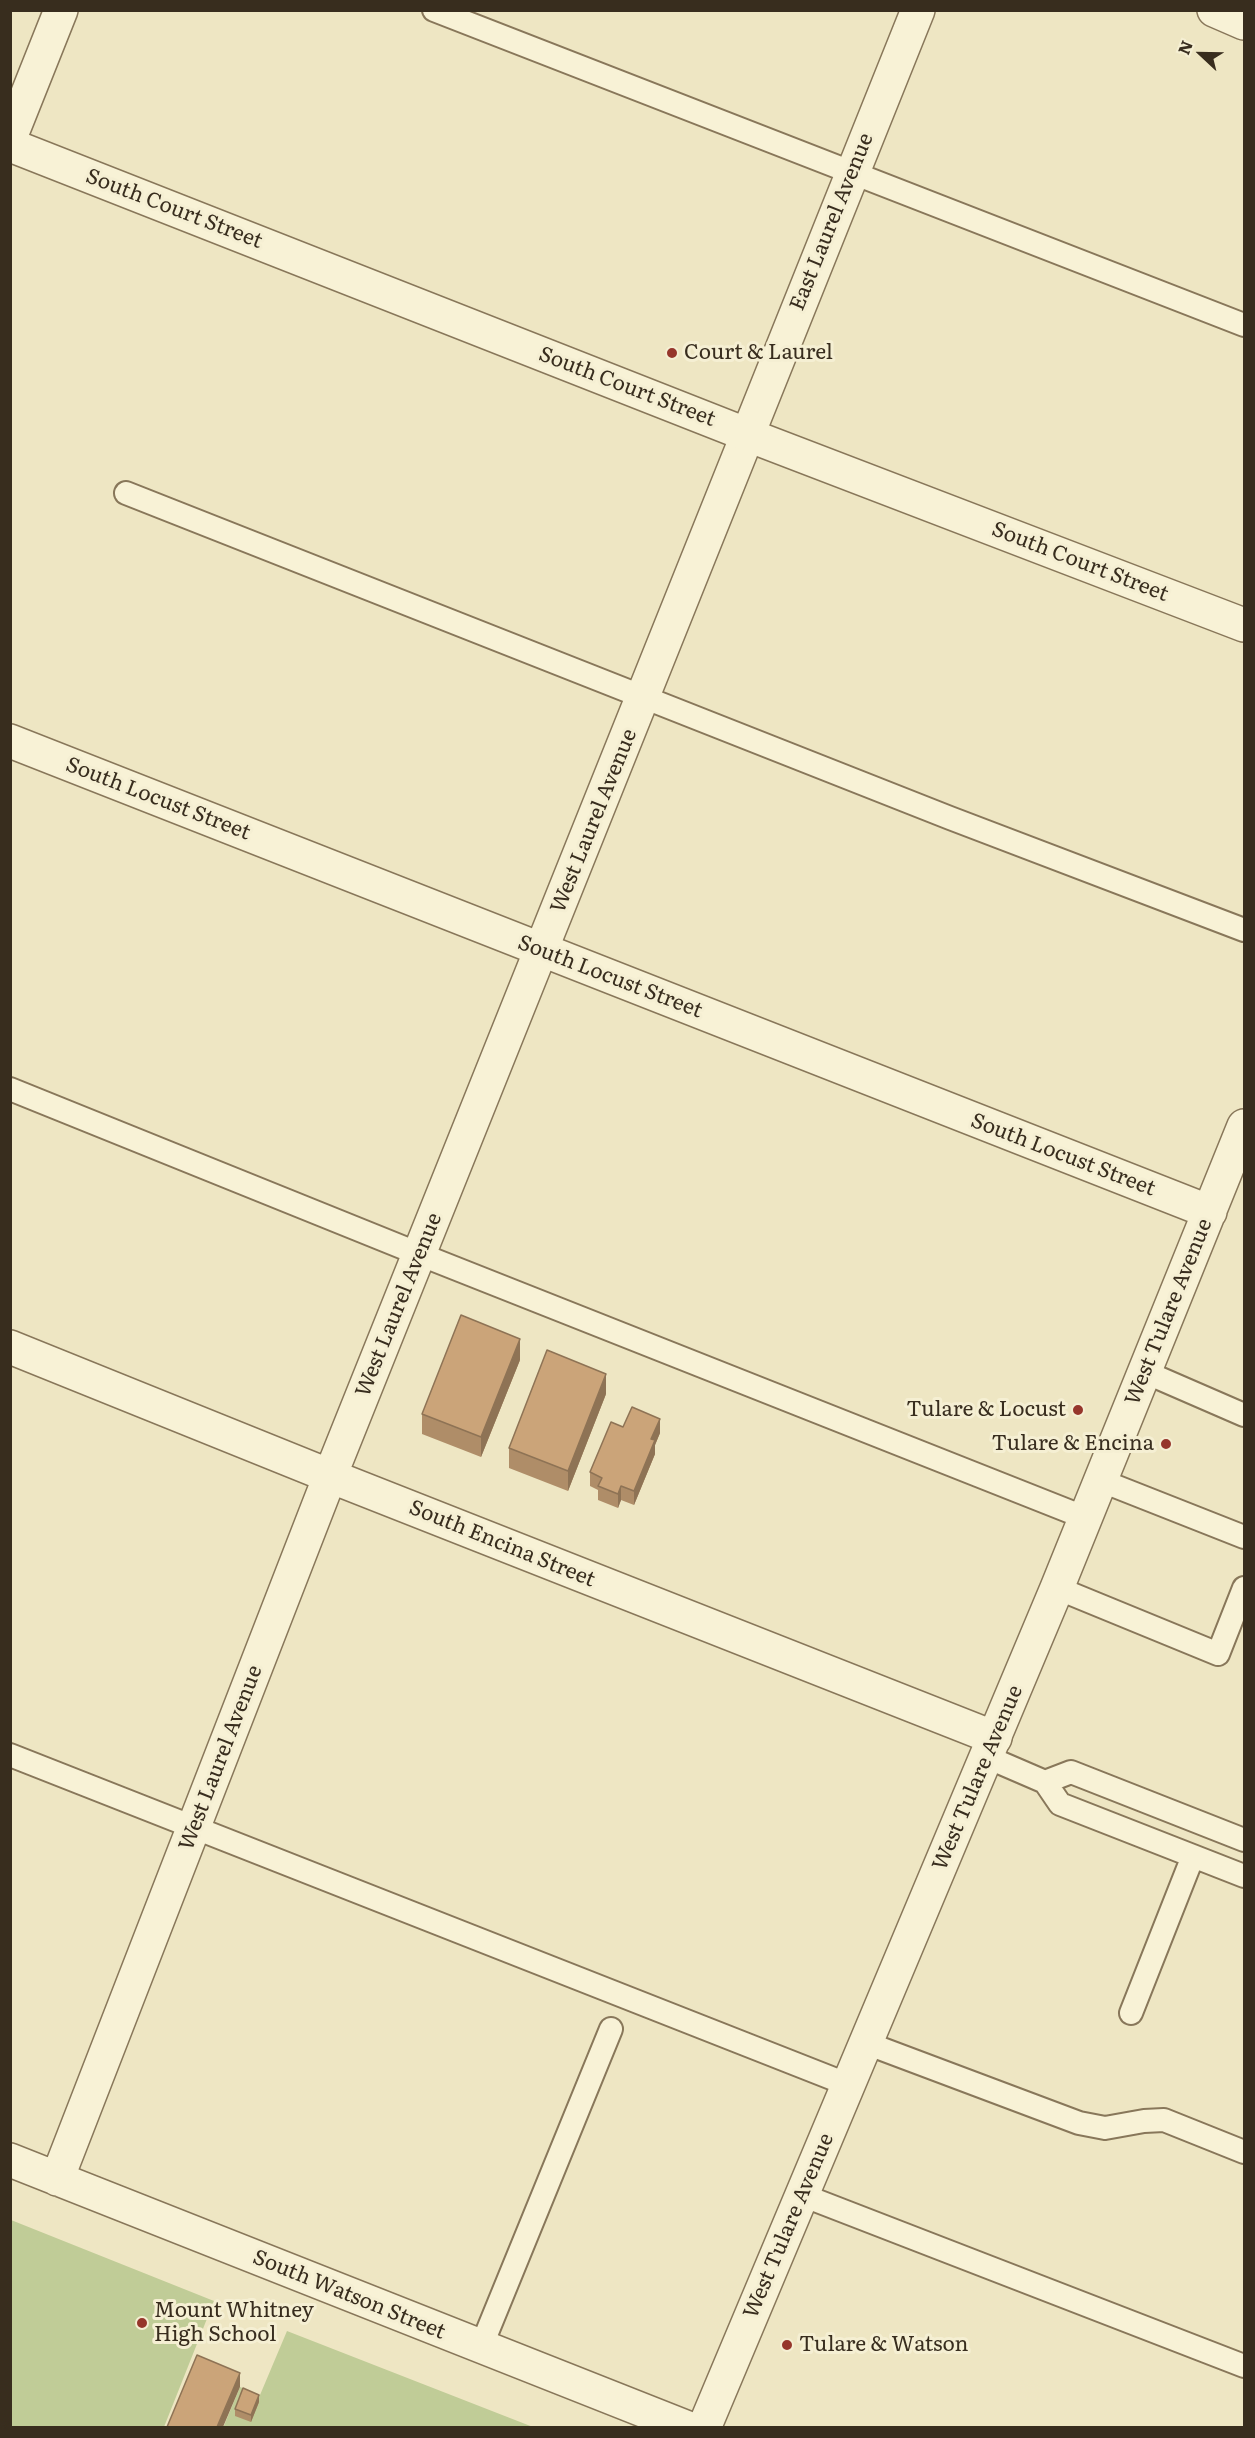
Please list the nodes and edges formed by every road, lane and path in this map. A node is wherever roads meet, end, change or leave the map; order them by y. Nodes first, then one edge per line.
1 (62, 10) edge
2 (434, 10) edge
3 (918, 10) edge
4 (1214, 10) edge
5 (1245, 22) edge
6 (10, 138) edge
7 (10, 145) edge
8 (852, 171) junction
9 (1245, 325) edge
10 (748, 435) junction
11 (126, 493) dead end
12 (1245, 626) edge
13 (644, 697) junction
14 (10, 741) edge
15 (1245, 930) edge
16 (542, 950) junction
17 (10, 1089) edge
18 (1245, 1126) edge
19 (1210, 1212) junction
20 (419, 1254) junction
21 (10, 1347) edge
22 (1145, 1372) junction
23 (1245, 1414) edge
24 (330, 1476) junction
25 (1102, 1480) junction
26 (1086, 1518) junction
27 (1245, 1537) edge
28 (1057, 1588) junction
29 (1245, 1588) edge
30 (991, 1748) junction
31 (10, 1755) edge
32 (1045, 1782) junction
33 (195, 1826) junction
34 (1245, 1840) edge
35 (1193, 1856) junction
36 (1245, 1876) edge
37 (1131, 2013) dead end
38 (611, 2029) dead end
39 (866, 2043) junction
40 (849, 2085) junction
41 (1245, 2152) edge
42 (10, 2160) edge
43 (57, 2179) junction
44 (802, 2195) junction
45 (481, 2348) junction
46 (1245, 2366) edge
47 (688, 2427) edge
48 (704, 2427) edge

1 - 6 street
2 - 8 lane
3 - 8 street, East Laurel Avenue
4 - 5 street
7 - 10 street, South Court Street
8 - 9 lane
8 - 10 street, East Laurel Avenue
10 - 12 street, South Court Street
10 - 13 street, West Laurel Avenue
11 - 13 lane
13 - 15 lane
13 - 16 street, West Laurel Avenue
14 - 16 street, South Locust Street
16 - 19 street, South Locust Street
16 - 20 street, West Laurel Avenue
17 - 20 lane
18 - 19 street, West Tulare Avenue
19 - 22 street, West Tulare Avenue
20 - 24 street, West Laurel Avenue
20 - 26 lane
21 - 24 street, South Encina Street
22 - 23 lane
22 - 25 street, West Tulare Avenue
24 - 30 street, South Encina Street
24 - 33 street, West Laurel Avenue
25 - 26 street, West Tulare Avenue
25 - 27 lane
26 - 28 street, West Tulare Avenue
28 - 29 lane
28 - 30 street, West Tulare Avenue
30 - 32 lane
30 - 39 street, West Tulare Avenue
31 - 33 lane
32 - 34 lane
32 - 35 lane
33 - 40 lane
33 - 43 street, West Laurel Avenue
35 - 36 lane
35 - 37 lane
38 - 45 lane
39 - 40 street, West Tulare Avenue
39 - 41 lane
40 - 44 street, West Tulare Avenue
42 - 43 street, South Watson Street
43 - 45 street, South Watson Street
44 - 46 lane
44 - 48 street, West Tulare Avenue
45 - 47 street, South Watson Street

